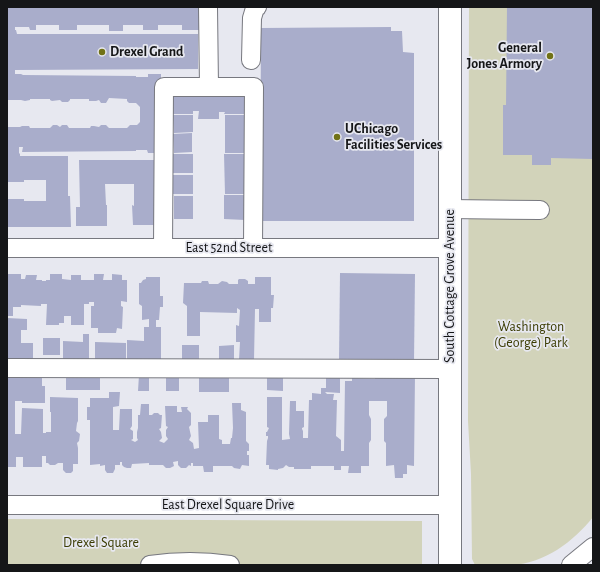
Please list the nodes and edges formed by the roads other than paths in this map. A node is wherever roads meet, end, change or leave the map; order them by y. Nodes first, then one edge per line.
1 (208, 7) edge
2 (257, 7) edge
3 (450, 7) edge
4 (251, 60) dead end
5 (209, 87) junction
6 (450, 209) junction
7 (540, 210) dead end
8 (7, 248) edge
9 (163, 248) junction
10 (253, 248) junction
11 (450, 248) junction
12 (7, 368) edge
13 (450, 370) junction
14 (7, 505) edge
15 (450, 505) junction
16 (593, 547) edge
17 (150, 565) edge
18 (230, 565) edge
19 (450, 565) edge
20 (571, 565) edge

1 - 5 street
2 - 4 street
3 - 6 main road, South Cottage Grove Avenue
5 - 9 street
5 - 10 street
6 - 7 street
6 - 11 main road, South Cottage Grove Avenue
8 - 9 street, East 52nd Street
9 - 10 street, East 52nd Street
10 - 11 street, East 52nd Street
11 - 13 main road, South Cottage Grove Avenue
12 - 13 street
13 - 15 main road, South Cottage Grove Avenue
14 - 15 street, East Drexel Square Drive
15 - 19 main road, South Cottage Grove Avenue
16 - 20 street
17 - 18 street

